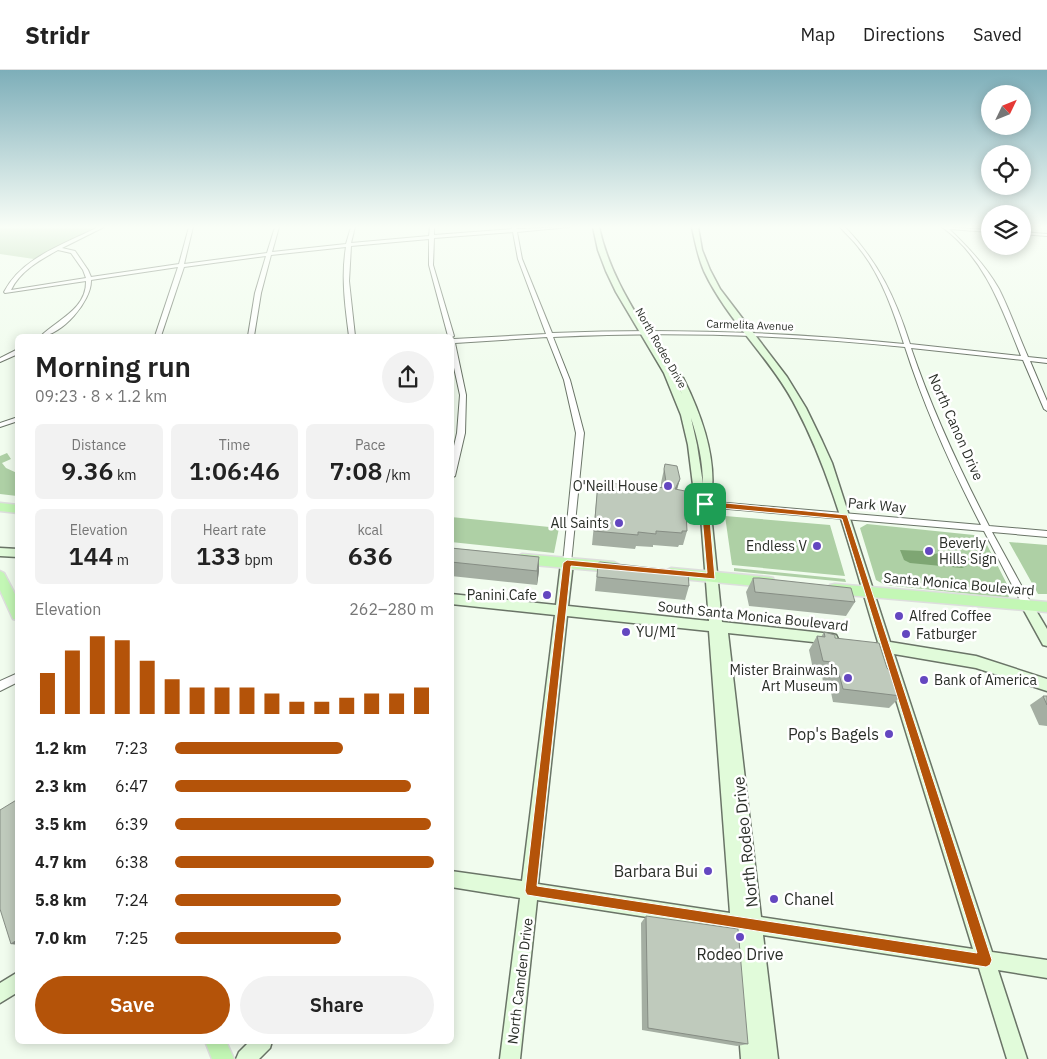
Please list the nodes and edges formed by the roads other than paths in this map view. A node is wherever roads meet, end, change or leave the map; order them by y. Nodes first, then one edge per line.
1 (26, 273) edge
2 (87, 273) edge
3 (130, 273) edge
4 (180, 273) edge
5 (263, 273) edge
6 (346, 273) edge
7 (433, 273) edge
8 (526, 273) edge
9 (610, 273) edge
10 (617, 273) edge
11 (707, 273) edge
12 (880, 273) edge
13 (985, 273) edge
14 (88, 279) junction
15 (7, 292) junction
16 (1, 297) dead end
17 (649, 332) junction
18 (46, 334) edge
19 (159, 334) edge
20 (251, 334) edge
21 (352, 334) edge
22 (450, 334) edge
23 (752, 335) junction
24 (550, 336) junction
25 (454, 339) edge
26 (907, 345) junction
27 (15, 352) edge
28 (454, 353) edge
29 (1025, 358) junction
30 (0, 360) edge
31 (1047, 361) edge
32 (1047, 409) edge
33 (15, 420) edge
34 (0, 425) edge
35 (454, 463) edge
36 (705, 504) junction
37 (0, 507) edge
38 (15, 509) edge
39 (845, 516) junction
40 (987, 529) junction
41 (1047, 534) edge
42 (0, 552) edge
43 (15, 553) edge
44 (506, 558) edge
45 (567, 563) junction
46 (625, 568) edge
47 (661, 572) edge
48 (712, 577) junction
49 (778, 583) edge
50 (1, 584) edge
51 (818, 587) edge
52 (869, 592) junction
53 (454, 599) edge
54 (1027, 605) junction
55 (1047, 608) edge
56 (15, 610) edge
57 (561, 610) junction
58 (716, 627) junction
59 (848, 641) edge
60 (1047, 641) edge
61 (878, 646) junction
62 (15, 678) edge
63 (1047, 685) edge
64 (0, 686) edge
65 (454, 879) edge
66 (531, 891) junction
67 (746, 925) junction
68 (986, 960) junction
69 (1047, 970) edge
70 (15, 984) edge
71 (0, 994) edge
72 (259, 1044) edge
73 (246, 1059) edge
74 (510, 1059) edge
75 (751, 1059) edge
76 (768, 1059) edge
77 (1017, 1059) edge

1 - 15 street
2 - 14 street
3 - 14 street
4 - 19 street
5 - 20 street
6 - 21 street
7 - 22 street
8 - 24 street, North Camden Drive
9 - 17 street, North Rodeo Drive
10 - 17 street, North Rodeo Drive
11 - 23 street
12 - 26 street, North Canon Drive
13 - 29 street
14 - 15 street
14 - 18 street
15 - 16 street
17 - 23 street, Carmelita Avenue
17 - 24 street, Carmelita Avenue
17 - 36 street, North Rodeo Drive
23 - 26 street, Carmelita Avenue
23 - 39 street
24 - 25 street, Carmelita Avenue
24 - 45 street, North Camden Drive
26 - 29 street, Carmelita Avenue
26 - 40 street, North Canon Drive
27 - 30 street
28 - 35 street
29 - 31 street, Carmelita Avenue
29 - 32 street
33 - 34 street
36 - 39 street, Park Way
36 - 48 street, North Rodeo Drive
37 - 38 main road
39 - 40 street, Park Way
39 - 52 street
40 - 41 street, Park Way
40 - 54 street, North Canon Drive
42 - 43 street
44 - 45 main road
45 - 46 main road
45 - 57 street, North Camden Drive
47 - 48 main road
48 - 49 main road
48 - 58 street, North Rodeo Drive
50 - 56 main road
51 - 52 main road, Santa Monica Boulevard
52 - 54 main road, Santa Monica Boulevard
52 - 61 street
53 - 57 street, South Santa Monica Boulevard
54 - 55 main road, Santa Monica Boulevard
54 - 60 street, North Canon Drive
57 - 58 street, South Santa Monica Boulevard
57 - 66 street, North Camden Drive
58 - 59 street, South Santa Monica Boulevard
58 - 67 street, North Rodeo Drive
61 - 63 street
61 - 68 street
62 - 64 street
65 - 66 street
66 - 67 street
66 - 74 street, North Camden Drive
67 - 68 street
67 - 75 street, North Rodeo Drive
67 - 76 street, North Rodeo Drive
68 - 69 street
68 - 77 street
70 - 71 street
72 - 73 street

